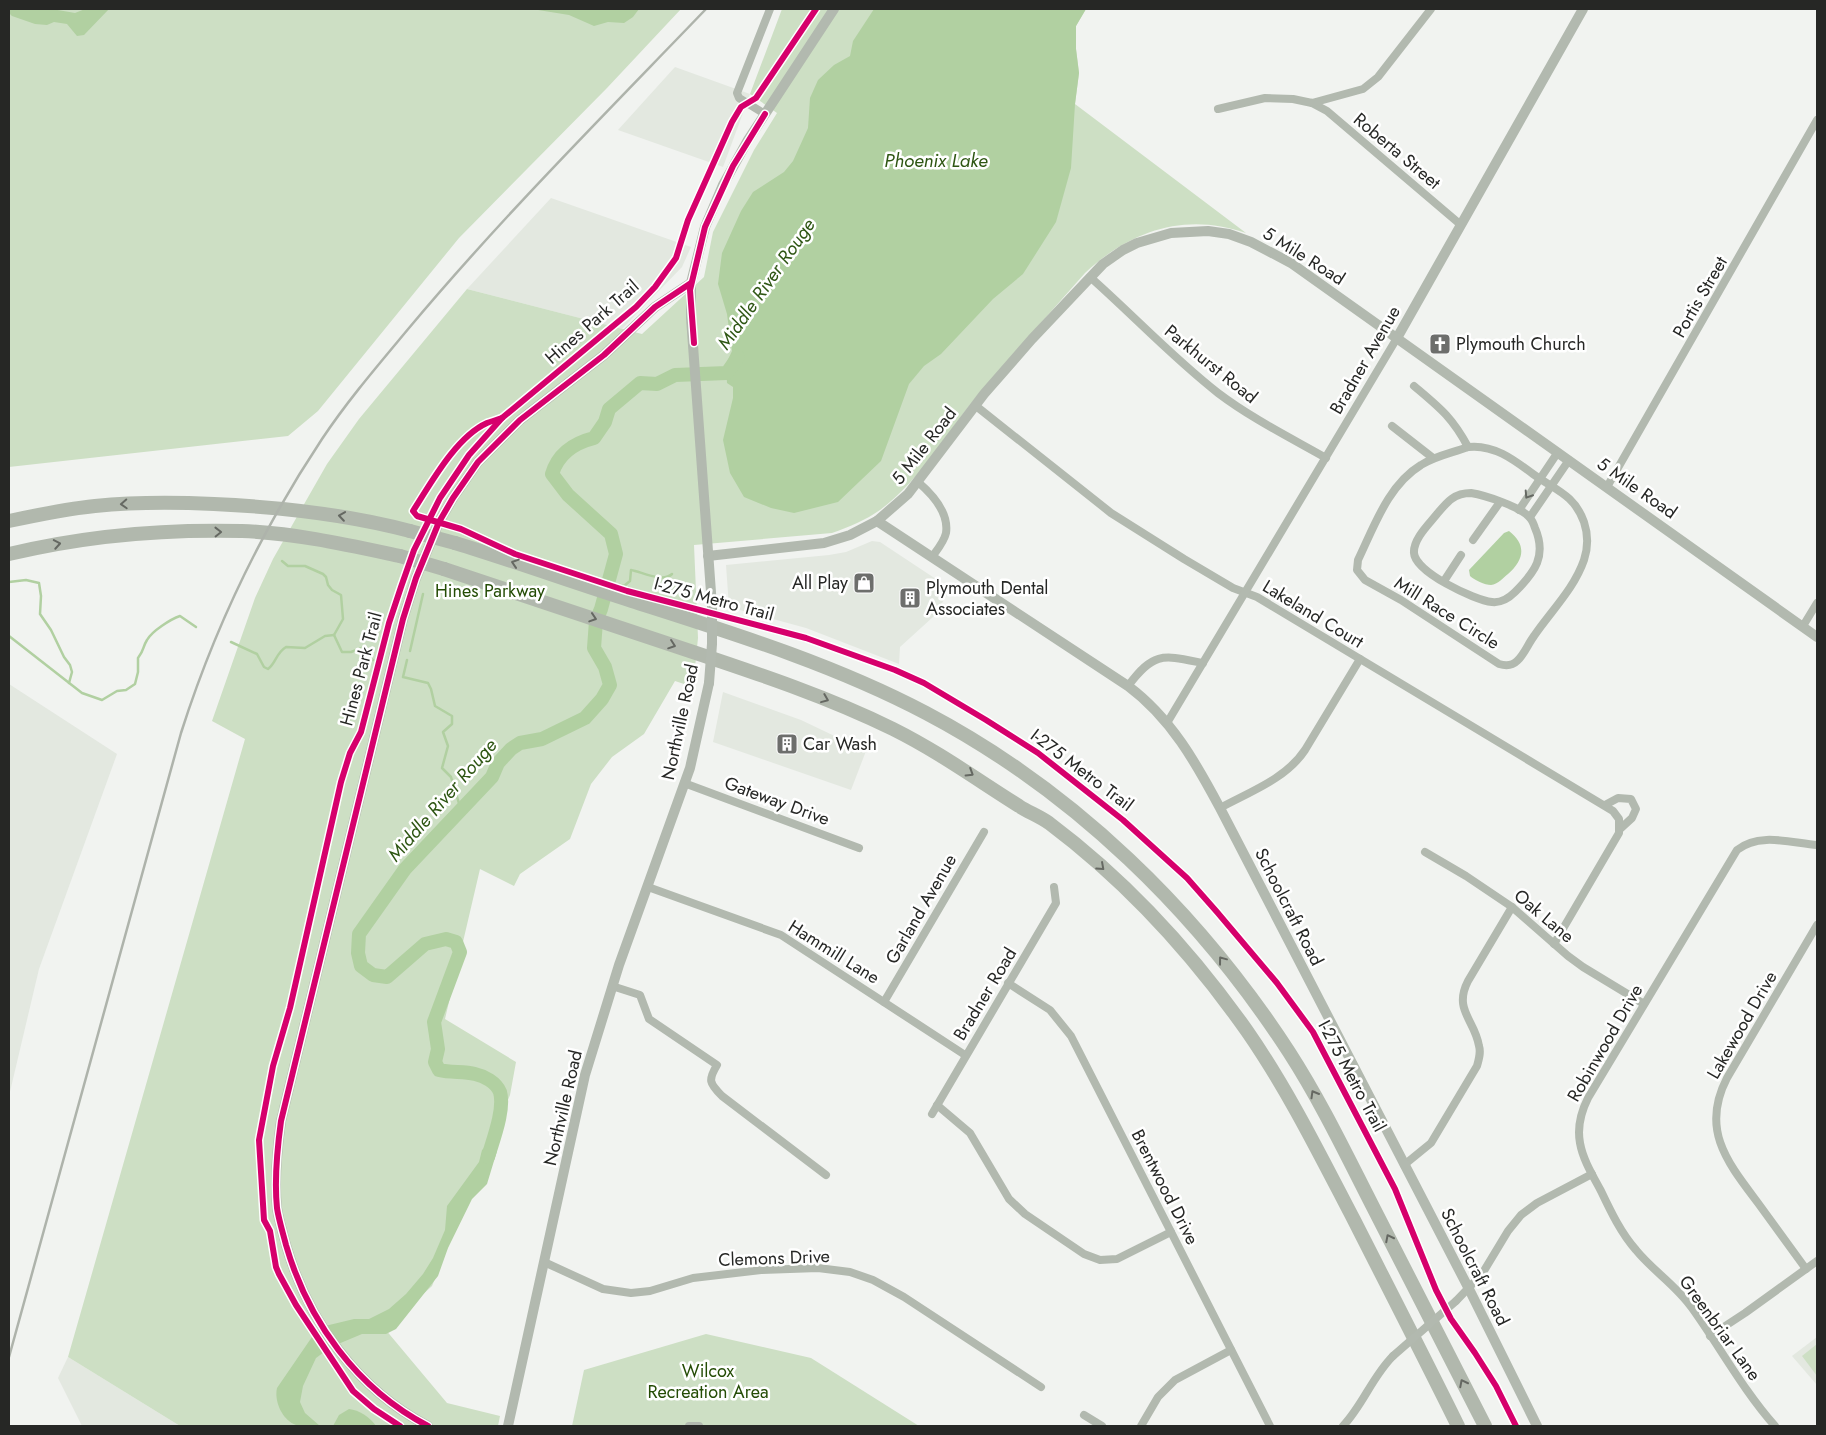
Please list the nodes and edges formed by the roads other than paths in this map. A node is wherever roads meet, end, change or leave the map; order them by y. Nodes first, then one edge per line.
1 (770, 9) edge
2 (834, 9) edge
3 (1431, 9) edge
4 (1583, 9) edge
5 (1312, 103) junction
6 (1218, 109) dead end
7 (765, 114) junction
8 (1817, 120) edge
9 (1461, 225) junction
10 (1090, 277) junction
11 (691, 283) junction
12 (1397, 338) junction
13 (1414, 386) dead end
14 (976, 406) junction
15 (1392, 426) dead end
16 (1468, 447) junction
17 (1558, 452) junction
18 (1326, 458) junction
19 (1433, 458) junction
20 (1569, 460) junction
21 (1539, 478) junction
22 (918, 482) junction
23 (1551, 486) junction
24 (1607, 487) junction
25 (1500, 502) junction
26 (1519, 510) junction
27 (1530, 517) junction
28 (9, 521) edge
29 (877, 521) junction
30 (1473, 540) dead end
31 (9, 554) edge
32 (1461, 555) dead end
33 (708, 556) junction
34 (932, 557) junction
35 (1444, 581) junction
36 (1245, 592) junction
37 (1817, 603) edge
38 (1803, 626) junction
39 (1817, 637) edge
40 (1360, 659) junction
41 (1203, 663) junction
42 (1128, 686) junction
43 (1167, 723) junction
44 (684, 783) junction
45 (1605, 806) junction
46 (1220, 808) junction
47 (1620, 829) junction
48 (984, 832) dead end
49 (1817, 845) edge
50 (859, 848) dead end
51 (1426, 852) dead end
52 (648, 887) junction
53 (1054, 887) dead end
54 (1512, 907) junction
55 (1817, 925) edge
56 (1554, 944) junction
57 (1008, 983) junction
58 (612, 986) junction
59 (884, 1002) junction
60 (1644, 1004) junction
61 (966, 1056) junction
62 (937, 1105) junction
63 (932, 1114) dead end
64 (1404, 1165) junction
65 (826, 1174) dead end
66 (1592, 1174) junction
67 (1172, 1232) junction
68 (1817, 1261) edge
69 (544, 1262) junction
70 (1806, 1269) junction
71 (1469, 1289) junction
72 (1710, 1336) junction
73 (1231, 1350) junction
74 (1041, 1387) dead end
75 (1084, 1415) dead end
76 (1348, 1425) edge
77 (428, 1426) edge
78 (508, 1426) edge
79 (689, 1426) edge
80 (699, 1426) edge
81 (1102, 1426) edge
82 (1141, 1426) edge
83 (1270, 1426) edge
84 (1458, 1426) edge
85 (1485, 1426) edge
86 (1537, 1426) edge
87 (1775, 1426) edge

1 - 7 street
2 - 7 street, Northville Road
3 - 5 street
4 - 9 street, Bradner Avenue
5 - 6 street
5 - 9 street, Roberta Street
7 - 11 street, Northville Road
8 - 24 street, Portis Street
9 - 12 street, Bradner Avenue
10 - 12 street, 5 Mile Road
10 - 14 street, 5 Mile Road
10 - 18 street, Parkhurst Road
11 - 33 street, Northville Road
11 - 77 street
12 - 17 street, 5 Mile Road
12 - 18 street, Bradner Avenue
13 - 16 street
14 - 22 street, 5 Mile Road
14 - 36 street, Lakeland Court
15 - 19 street
16 - 19 street, Mill Race Circle
16 - 21 street, Mill Race Circle
17 - 20 street, 5 Mile Road
17 - 21 street
18 - 36 street, Bradner Avenue
19 - 23 street, Mill Race Circle
20 - 23 street
20 - 24 street, 5 Mile Road
21 - 23 street, Mill Race Circle
21 -> 26 street
22 - 29 street, 5 Mile Road
22 - 34 street
23 - 27 street
24 - 38 street, 5 Mile Road
25 - 26 street
25 - 30 street
25 - 35 street
26 - 27 street
27 - 35 street
85 -> 28 highway, bridge
29 - 33 street, 5 Mile Road
29 - 34 street, Schoolcraft Road
31 -> 84 highway, bridge
32 - 35 street
33 - 44 street, Northville Road, bridge
34 - 42 street, Schoolcraft Road
36 - 40 street, Lakeland Court
36 - 41 street, Bradner Avenue
37 - 38 street
38 - 39 street, 5 Mile Road
40 - 45 street, Lakeland Court
40 - 46 street
41 - 42 street
41 - 43 street, Bradner Avenue
42 - 43 street, Schoolcraft Road
43 - 46 street, Schoolcraft Road
44 - 50 street, Gateway Drive
44 - 52 street, Northville Road
45 - 47 street
45 - 47 street
46 - 64 street, Schoolcraft Road
47 - 56 street
48 - 59 street, Garland Avenue
49 - 60 street, Robinwood Drive
51 - 54 street, Oak Lane
52 - 58 street, Northville Road
52 - 59 street, Hammill Lane
53 - 57 street, Bradner Road
54 - 56 street, Oak Lane
54 - 64 street
55 - 70 street, Lakewood Drive
56 - 60 street, Oak Lane
57 - 61 street, Bradner Road
57 - 67 street, Brentwood Drive
58 - 65 street
58 - 69 street, Northville Road
59 - 61 street, Hammill Lane
60 - 66 street, Robinwood Drive
61 - 62 street, Bradner Road
62 - 63 street, Bradner Road
62 - 67 street
64 - 71 street, Schoolcraft Road
66 - 71 street
66 - 72 street, Greenbriar Lane
67 - 73 street, Brentwood Drive
68 - 70 street
69 - 74 street, Clemons Drive
69 - 78 street, Northville Road
70 - 72 street
71 - 76 street, bridge
71 - 86 street, Schoolcraft Road
72 - 87 street, Greenbriar Lane
73 - 82 street
73 - 83 street, Brentwood Drive
75 - 81 street
79 - 80 street

